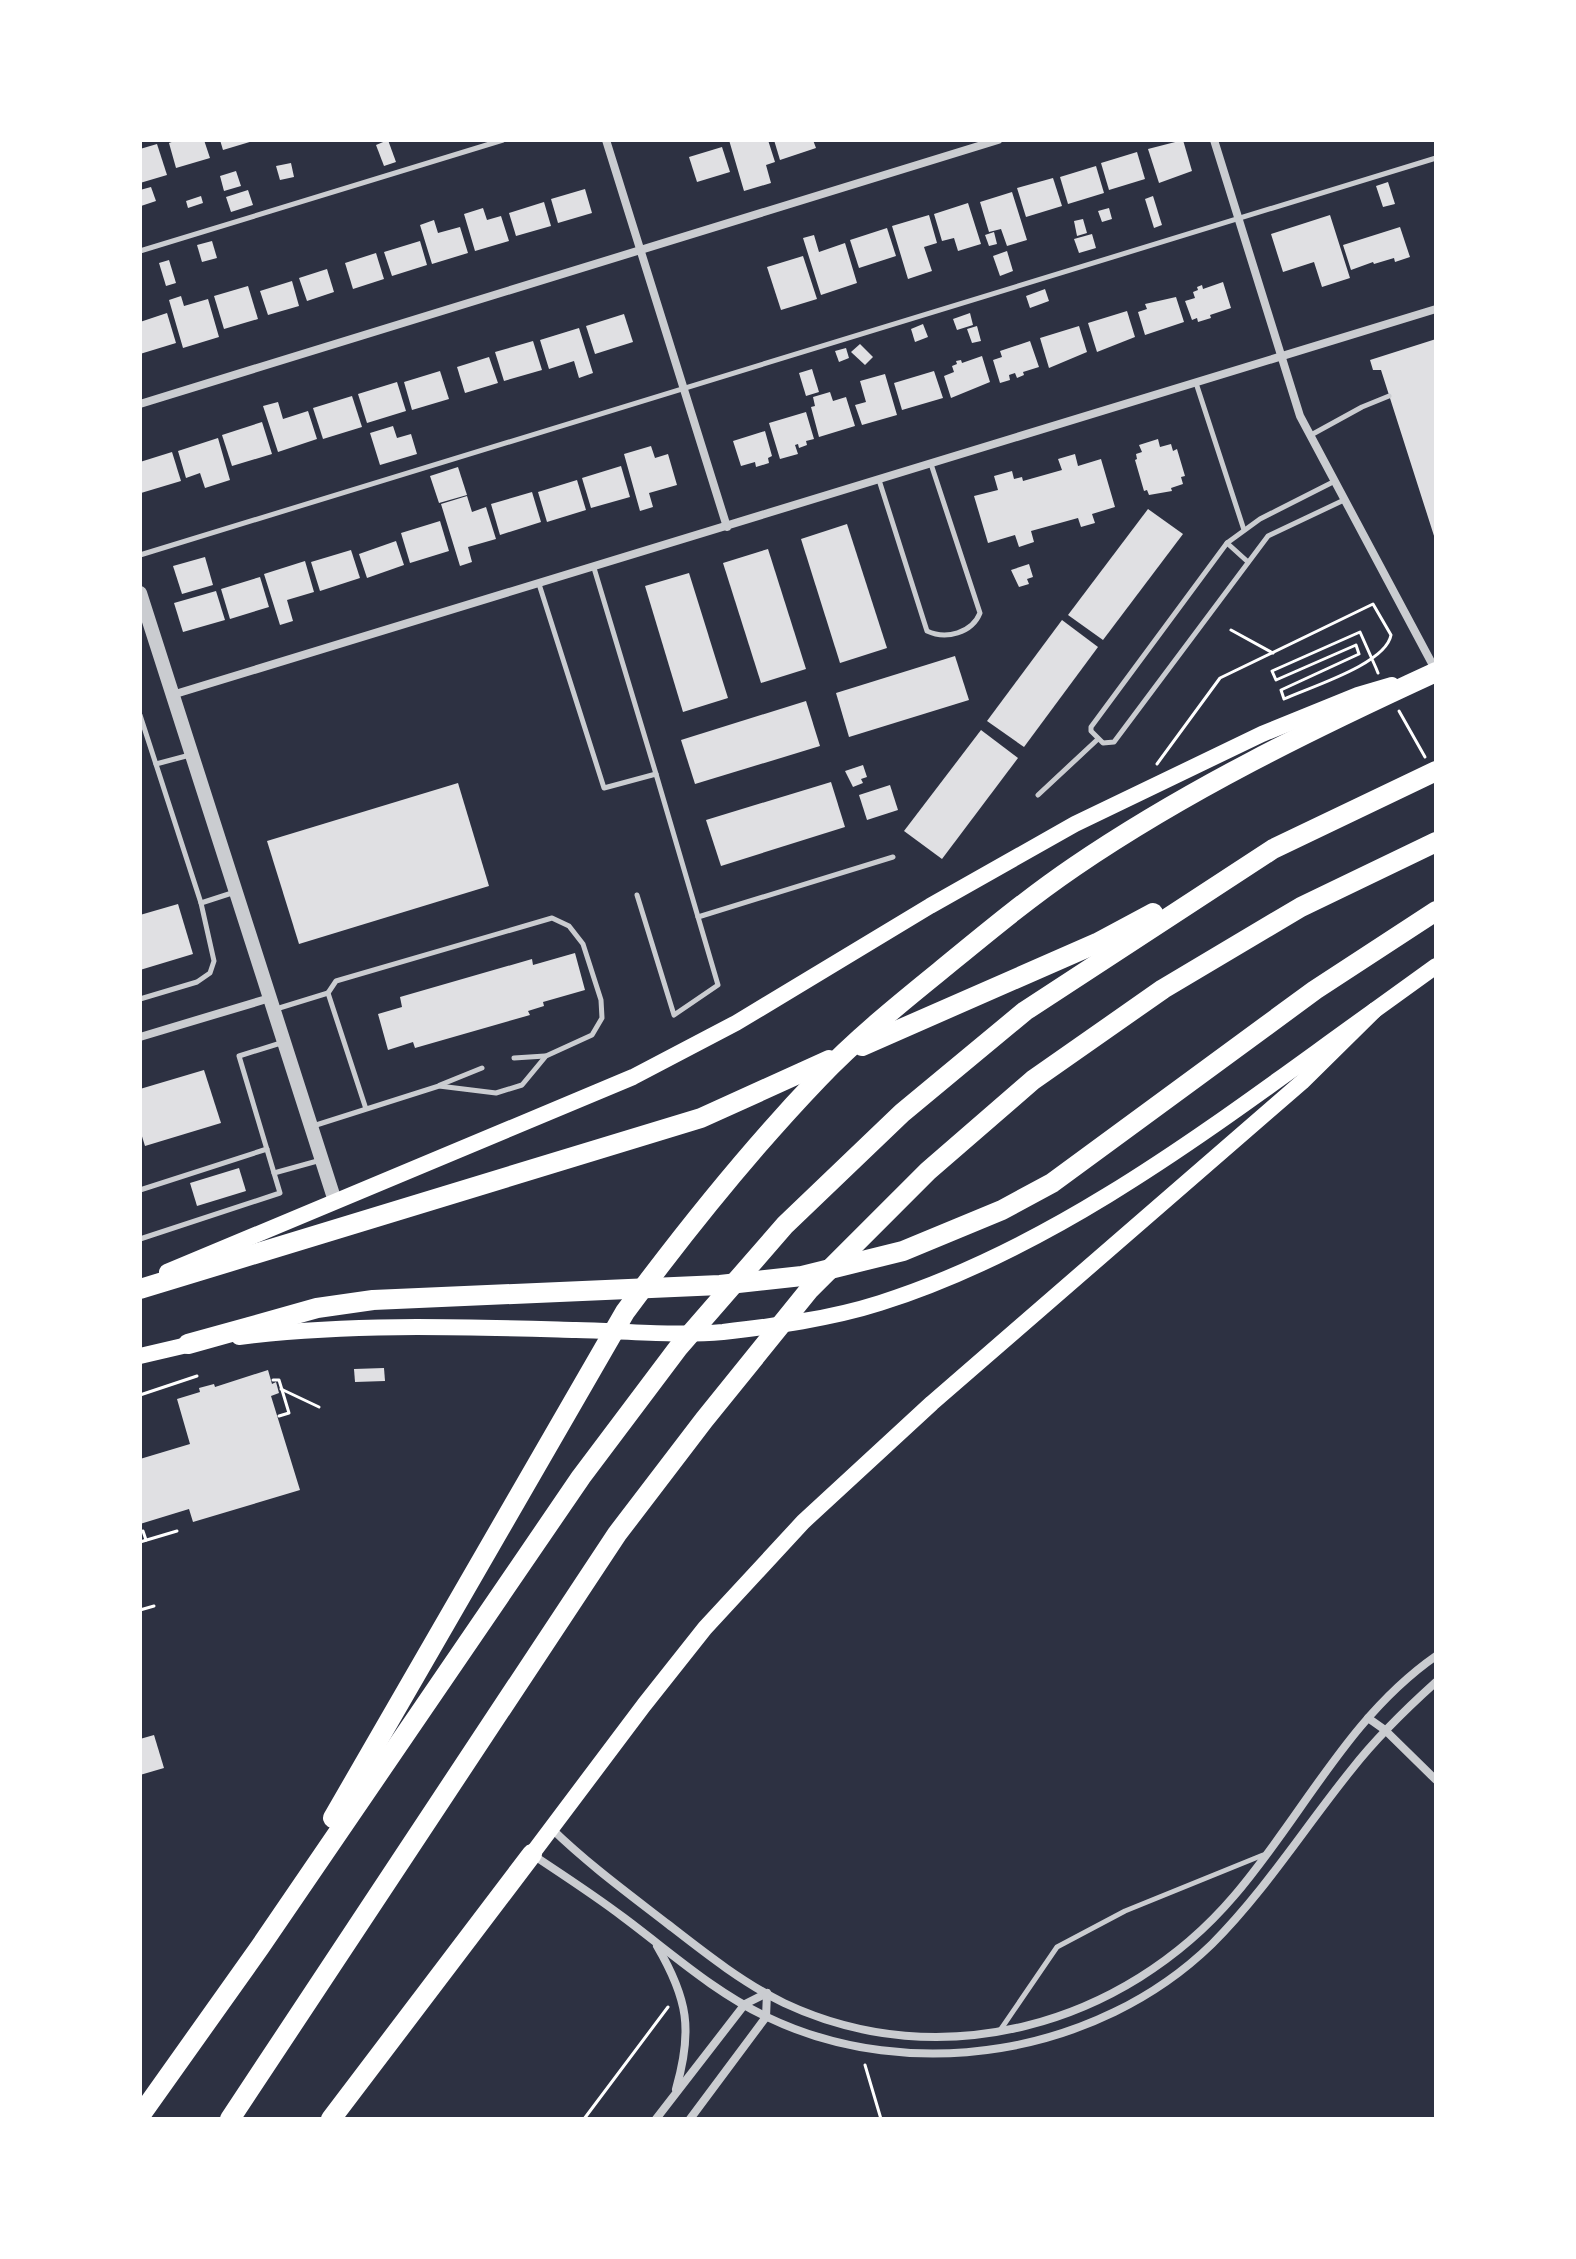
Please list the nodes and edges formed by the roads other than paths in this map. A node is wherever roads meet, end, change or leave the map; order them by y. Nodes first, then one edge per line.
1 (503, 140) edge
2 (606, 140) edge
3 (998, 140) edge
4 (1214, 140) edge
5 (1436, 158) edge
6 (1238, 219) junction
7 (140, 251) edge
8 (640, 251) junction
9 (1436, 309) edge
10 (1281, 357) junction
11 (1196, 383) junction
12 (683, 388) junction
13 (1389, 396) dead end
14 (140, 404) edge
15 (1311, 435) junction
16 (931, 464) junction
17 (879, 480) junction
18 (1335, 481) junction
19 (1345, 500) junction
20 (727, 527) junction
21 (1244, 530) junction
22 (1227, 543) junction
23 (140, 555) edge
24 (1248, 562) junction
25 (594, 568) junction
26 (539, 584) junction
27 (140, 593) edge
28 (146, 632) edge
29 (1436, 671) edge
30 (172, 695) junction
31 (140, 715) edge
32 (1098, 739) junction
33 (191, 754) junction
34 (156, 764) junction
35 (1432, 768) edge
36 (656, 774) junction
37 (1038, 795) dead end
38 (1436, 842) edge
39 (1273, 849) junction
40 (893, 857) dead end
41 (236, 891) junction
42 (637, 895) dead end
43 (201, 903) junction
44 (1436, 911) edge
45 (698, 917) junction
46 (1436, 966) edge
47 (328, 993) junction
48 (140, 999) edge
49 (273, 1003) junction
50 (1375, 1010) junction
51 (140, 1037) edge
52 (285, 1042) junction
53 (546, 1056) junction
54 (514, 1058) dead end
55 (482, 1068) dead end
56 (439, 1086) junction
57 (366, 1109) junction
58 (312, 1127) junction
59 (267, 1149) junction
60 (322, 1160) junction
61 (274, 1173) junction
62 (140, 1190) edge
63 (335, 1201) junction
64 (140, 1239) edge
65 (140, 1286) edge
66 (188, 1344) junction
67 (140, 1356) edge
68 (1436, 1656) edge
69 (1436, 1682) edge
70 (1368, 1718) junction
71 (1385, 1730) junction
72 (1436, 1780) edge
73 (551, 1829) junction
74 (1268, 1853) junction
75 (532, 1854) junction
76 (655, 1942) junction
77 (260, 1947) junction
78 (767, 1993) junction
79 (745, 2004) junction
80 (766, 2017) junction
81 (1000, 2030) junction
82 (674, 2096) junction
83 (140, 2116) edge
84 (230, 2119) edge
85 (331, 2119) edge
86 (656, 2119) edge
87 (690, 2119) edge

1 - 7 lane
2 - 8 street
3 - 8 street
4 - 6 street
5 - 6 lane
6 - 10 street
6 - 12 lane
8 - 12 street
8 - 14 street
9 - 10 street
10 - 11 street
10 - 15 street
11 - 16 street
11 - 21 lane
12 - 20 street
12 - 23 lane
13 - 15 lane
15 - 18 street
16 - 17 street
16 - 17 lane
17 - 20 street
18 - 19 street
18 - 21 lane
19 - 24 lane
19 - 29 street
20 - 25 street
21 - 22 lane
22 - 24 lane
22 - 32 lane
24 - 32 lane
25 - 26 street
25 - 36 lane
26 - 30 street
26 - 36 lane
27 - 28 street
28 - 30 street
29 - 63 main road
29 - 77 highway
30 - 33 street
31 - 34 lane
32 - 37 lane
33 - 34 lane
33 - 41 street
34 - 43 lane
35 - 39 highway
36 - 45 lane
38 - 84 highway
39 - 65 highway
39 - 77 highway
40 - 45 lane
41 - 43 lane
41 - 49 street
42 - 45 lane
43 - 48 lane
44 - 66 highway
46 - 50 main road
47 - 49 lane
47 - 53 lane
47 - 57 lane
49 - 51 street
49 - 52 street
50 - 66 main road
50 - 73 main road
52 - 58 street
52 - 59 lane
53 - 54 lane
53 - 56 lane
55 - 56 lane
56 - 57 lane
57 - 58 lane
58 - 60 street
59 - 61 lane
59 - 62 lane
60 - 61 lane
60 - 63 street
61 - 64 lane
63 - 65 main road
66 - 67 main road
68 - 70 street
69 - 71 street
70 - 71 street
70 - 74 street
71 - 72 street
71 - 80 street
73 - 75 main road
73 - 78 street
74 - 81 street
74 - 81 lane
75 - 76 street
75 - 85 highway
76 - 79 street
76 - 82 street
77 - 83 highway
78 - 79 street
78 - 80 street
78 - 81 street
79 - 80 street
79 - 82 street
80 - 87 street
82 - 86 street

